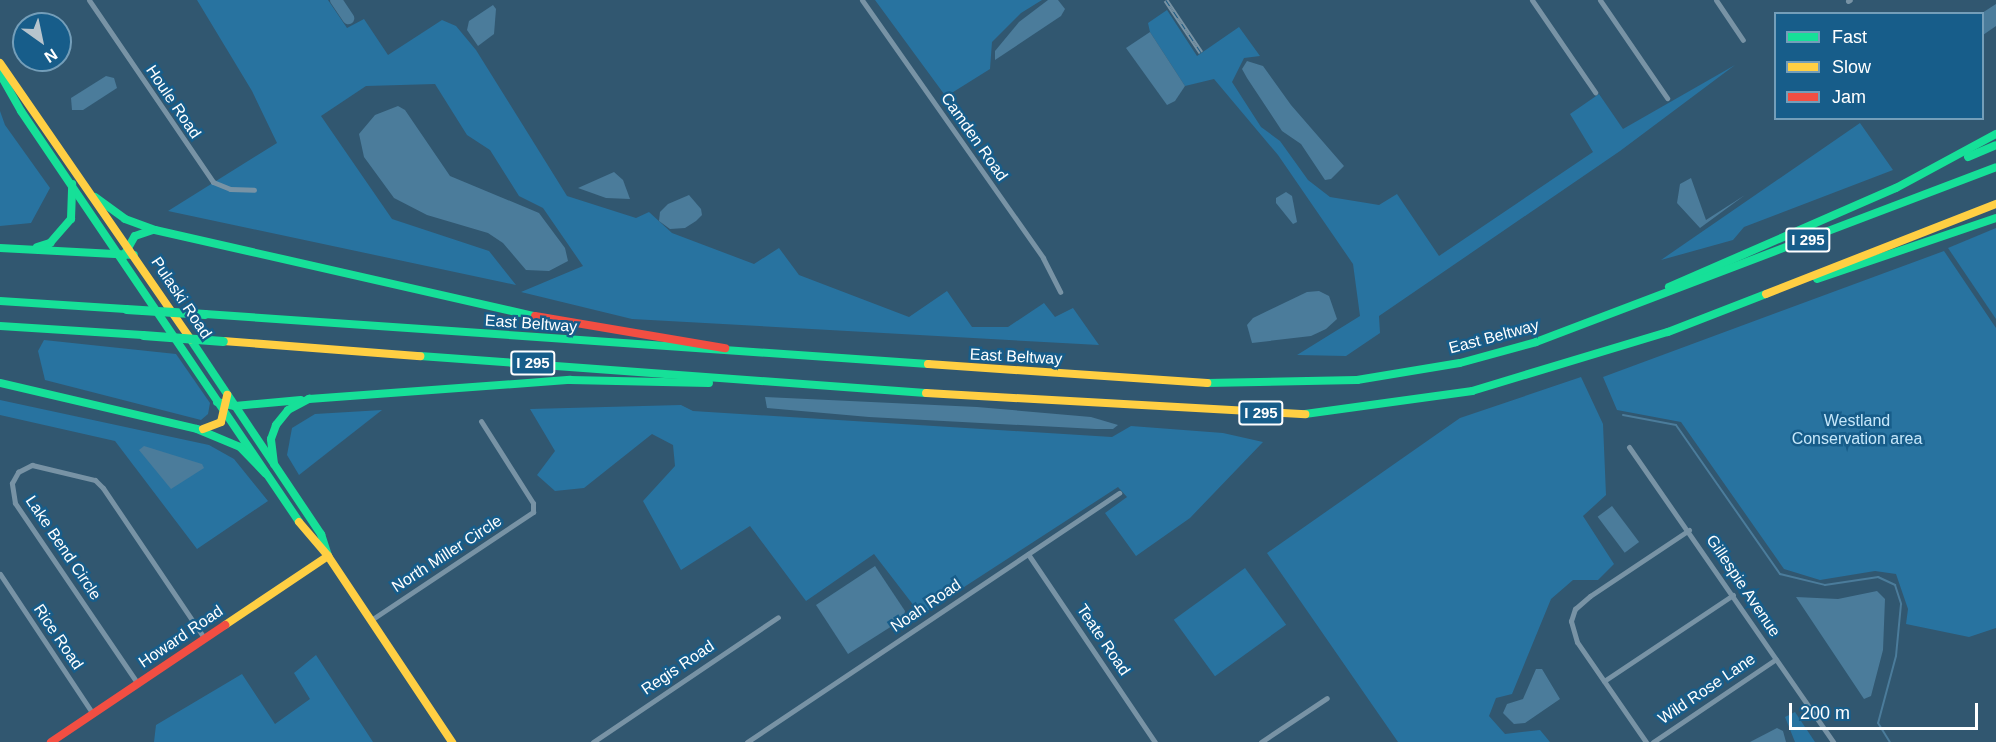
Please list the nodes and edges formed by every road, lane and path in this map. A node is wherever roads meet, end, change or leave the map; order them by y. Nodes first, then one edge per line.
1 (89, 0) edge
2 (862, 0) edge
3 (1532, 0) edge
4 (1600, 0) edge
5 (1716, 0) edge
6 (1743, 40) dead end
7 (0, 63) edge
8 (0, 74) edge
9 (1595, 92) dead end
10 (1667, 98) dead end
11 (1996, 134) edge
12 (1996, 145) edge
13 (1996, 167) edge
14 (72, 184) junction
15 (1896, 188) junction
16 (254, 190) dead end
17 (95, 198) junction
18 (1996, 204) edge
19 (1996, 218) edge
20 (155, 230) junction
21 (127, 245) junction
22 (0, 248) edge
23 (32, 249) junction
24 (134, 255) junction
25 (121, 256) junction
26 (1060, 292) dead end
27 (0, 300) edge
28 (1620, 312) junction
29 (0, 326) edge
30 (1668, 332) junction
31 (777, 356) junction
32 (0, 383) edge
33 (843, 388) junction
34 (309, 399) junction
35 (226, 404) junction
36 (481, 421) dead end
37 (197, 429) junction
38 (1629, 447) dead end
39 (274, 464) junction
40 (266, 474) junction
41 (1119, 493) dead end
42 (1689, 530) junction
43 (1028, 554) junction
44 (328, 556) junction
45 (0, 574) edge
46 (1733, 595) junction
47 (778, 617) dead end
48 (371, 620) junction
49 (205, 639) junction
50 (1776, 659) junction
51 (1604, 681) junction
52 (138, 684) junction
53 (1327, 698) dead end
54 (93, 714) junction
55 (51, 742) edge
56 (452, 742) edge
57 (593, 742) edge
58 (747, 742) edge
59 (1155, 742) edge
60 (1261, 742) edge
61 (1646, 742) edge
62 (1653, 742) edge
63 (1833, 742) edge

1 - 16 street, Houle Road
2 - 26 street, Camden Road
3 - 9 street
4 - 10 street
5 - 6 street
7 - 17 main road, Pulaski Road
8 - 14 main road, Pulaski Road
11 - 15 main road
12 - 15 main road
13 - 28 main road, East Beltway / I 295
14 - 23 main road
14 - 25 main road, Pulaski Road
15 - 28 main road
17 - 20 main road
17 - 21 main road, Pulaski Road
18 - 30 main road, I 295
19 - 30 main road
20 - 21 main road
20 - 31 main road
21 - 24 main road, Pulaski Road
21 - 25 main road
22 - 23 main road
23 - 25 main road
24 - 25 main road
24 - 35 main road, Pulaski Road
25 - 35 main road, Pulaski Road
27 - 31 main road, East Beltway / I 295, bridge
28 - 31 main road, East Beltway / I 295
29 - 33 main road, I 295, bridge
30 - 33 main road, I 295
32 - 37 main road
33 - 34 main road
34 - 35 main road
34 - 39 main road
35 - 37 main road
35 - 39 main road, Pulaski Road
35 - 40 main road, Pulaski Road
36 - 48 street, North Miller Circle
37 - 40 main road
38 - 42 street, Gillespie Avenue
39 - 44 main road, Pulaski Road
40 - 44 main road, Pulaski Road
41 - 43 street, Noah Road
42 - 46 street, Gillespie Avenue
42 - 51 street
43 - 58 street, Noah Road
43 - 59 street, Teate Road
44 - 48 main road, Pulaski Road
44 - 49 main road, Howard Road
45 - 54 street, Rice Road
46 - 50 street, Gillespie Avenue
46 - 51 street
47 - 57 street, Regis Road
48 - 56 main road, Pulaski Road
49 - 52 main road, Howard Road
49 - 52 street, Lake Bend Circle
50 - 62 street, Wild Rose Lane
50 - 63 street, Gillespie Avenue
51 - 61 street
52 - 54 main road, Howard Road
53 - 60 street
54 - 55 main road, Howard Road

